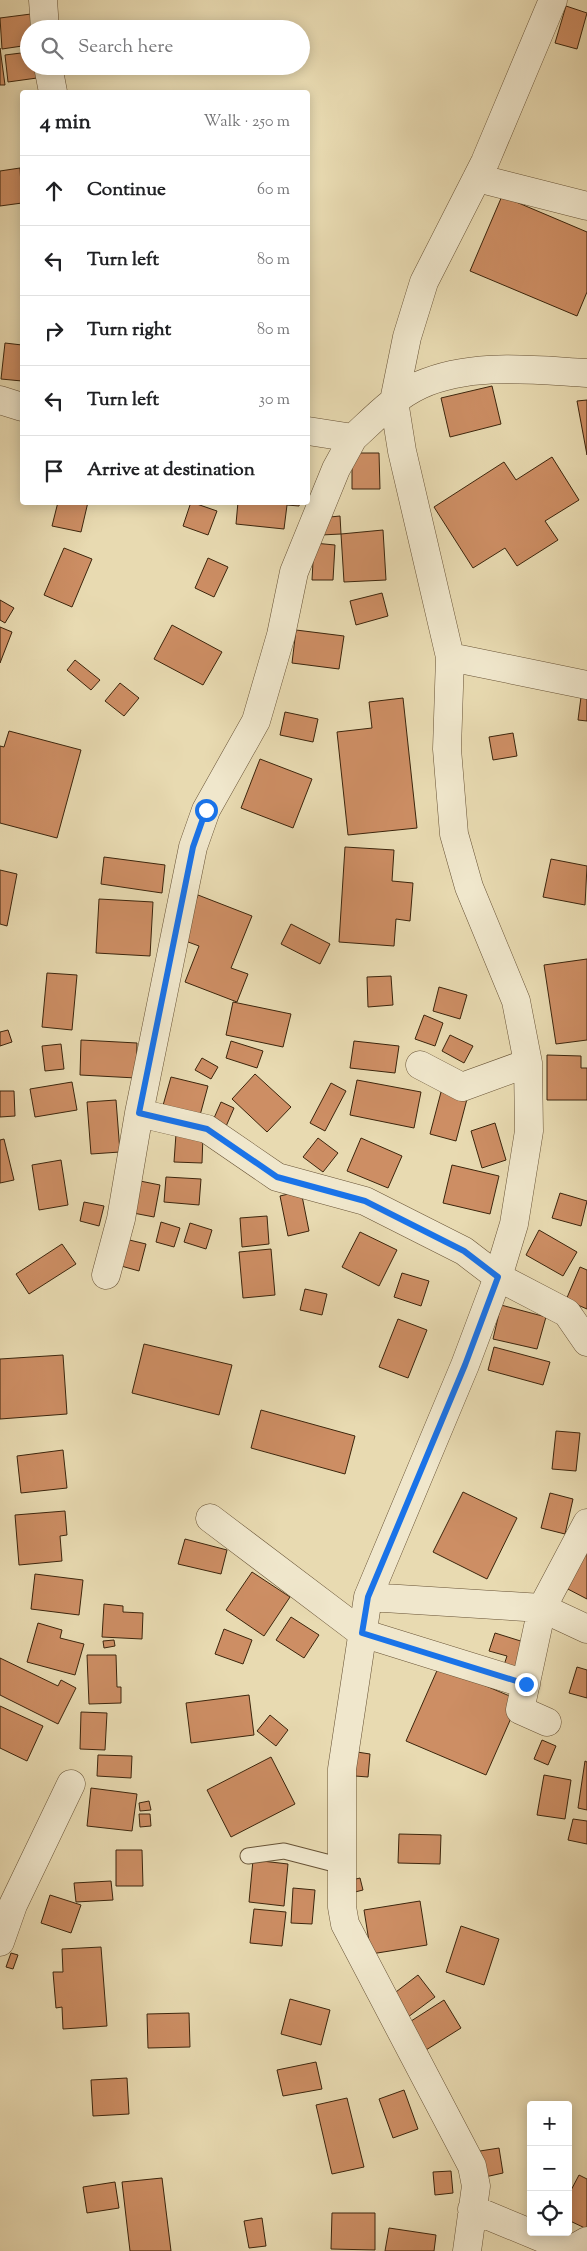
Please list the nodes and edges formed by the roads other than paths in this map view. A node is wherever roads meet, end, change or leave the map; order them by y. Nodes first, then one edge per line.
1 (44, 0) edge
2 (553, 0) edge
3 (45, 20) edge
4 (50, 75) edge
5 (53, 90) edge
6 (477, 178) junction
7 (587, 206) edge
8 (587, 373) edge
9 (0, 400) edge
10 (394, 401) junction
11 (20, 406) edge
12 (310, 431) edge
13 (353, 438) junction
14 (450, 657) junction
15 (587, 685) edge
16 (528, 1063) junction
17 (420, 1066) dead end
18 (139, 1113) junction
19 (106, 1276) dead end
20 (498, 1277) junction
21 (587, 1342) edge
22 (210, 1518) dead end
23 (587, 1523) edge
24 (368, 1597) junction
25 (542, 1608) junction
26 (587, 1629) edge
27 (362, 1633) junction
28 (526, 1684) junction
29 (547, 1722) dead end
30 (71, 1784) dead end
31 (248, 1856) dead end
32 (342, 1866) junction
33 (7, 1898) edge
34 (0, 1942) edge
35 (472, 2209) junction
36 (587, 2241) edge
37 (467, 2251) edge

1 - 3 street
2 - 6 street
4 - 5 street
6 - 7 street
6 - 10 street
8 - 10 street
9 - 11 street
10 - 13 street
10 - 14 street
12 - 13 street
13 - 18 street
14 - 15 street
14 - 16 street
16 - 17 street
16 - 20 street
18 - 19 street
18 - 20 street
20 - 21 street
20 - 24 street
22 - 27 street
23 - 25 street
24 - 25 street
24 - 27 street
25 - 26 street
25 - 28 street
27 - 28 street
27 - 32 street
28 - 29 street
30 - 33 street
31 - 32 lane
32 - 35 street
33 - 34 street
35 - 36 street
35 - 37 street

